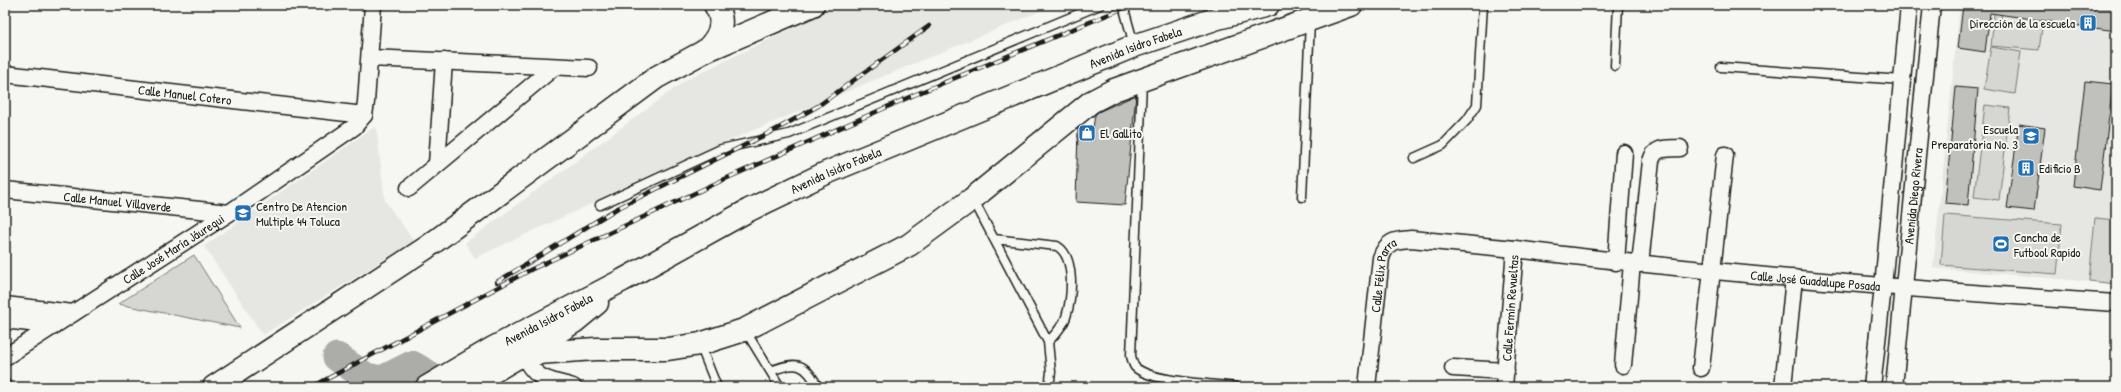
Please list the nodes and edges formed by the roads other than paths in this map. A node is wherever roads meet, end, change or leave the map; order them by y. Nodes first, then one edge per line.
1 (373, 5) edge
2 (715, 5) edge
3 (813, 5) edge
4 (1100, 5) edge
5 (1123, 5) edge
6 (1247, 5) edge
7 (1268, 5) edge
8 (1351, 5) edge
9 (1483, 5) edge
10 (1618, 5) edge
11 (1909, 5) edge
12 (1932, 5) edge
13 (1218, 18) junction
14 (1310, 20) junction
15 (1134, 46) junction
16 (705, 51) junction
17 (370, 58) junction
18 (444, 61) junction
19 (1615, 66) dead end
20 (554, 67) junction
21 (1722, 67) dead end
22 (589, 68) dead end
23 (5, 74) edge
24 (1142, 80) junction
25 (1902, 80) junction
26 (364, 115) junction
27 (1680, 148) dead end
28 (1624, 153) dead end
29 (1725, 155) dead end
30 (1414, 158) dead end
31 (437, 164) junction
32 (409, 188) dead end
33 (5, 190) edge
34 (1302, 197) dead end
35 (972, 199) junction
36 (600, 205) dead end
37 (229, 213) junction
38 (994, 239) junction
39 (1495, 246) joint
40 (1515, 249) junction
41 (1616, 262) junction
42 (1636, 264) junction
43 (1713, 271) junction
44 (1794, 278) junction
45 (623, 280) junction
46 (1884, 287) junction
47 (1903, 289) junction
48 (2116, 303) edge
49 (5, 305) edge
50 (74, 313) junction
51 (5, 320) edge
52 (54, 326) junction
53 (744, 330) junction
54 (1048, 342) junction
55 (700, 344) junction
56 (524, 354) junction
57 (5, 357) edge
58 (1623, 365) dead end
59 (1453, 368) dead end
60 (1701, 368) dead end
61 (771, 371) junction
62 (1505, 379) edge
63 (5, 383) edge
64 (8, 387) edge
65 (214, 387) edge
66 (427, 387) edge
67 (467, 387) edge
68 (573, 387) edge
69 (717, 387) edge
70 (780, 387) edge
71 (818, 387) edge
72 (1050, 387) edge
73 (1236, 387) edge
74 (1366, 387) edge
75 (1783, 387) edge
76 (1872, 387) edge
77 (1894, 387) edge

1 - 17 street
2 - 16 main road
3 - 16 main road
4 - 36 lane
5 - 15 lane
6 - 13 main road
7 - 13 main road, Avenida Isidro Fabela
8 - 14 main road
9 - 30 lane
10 - 19 lane
11 - 25 street, Avenida Diego Rivera
12 - 47 street, Avenida Diego Rivera
13 - 15 main road, Avenida Isidro Fabela
14 - 24 main road
14 - 34 lane
15 - 45 main road, Avenida Isidro Fabela
16 - 65 main road
17 - 18 street
17 - 26 street
18 - 20 street
18 - 31 street
20 - 22 street
20 - 31 street
21 - 25 lane
23 - 26 street, Calle Manuel Cotero
24 - 35 main road
24 - 73 lane
25 - 46 street, Avenida Diego Rivera
26 - 37 street, Calle José María Jáuregui
27 - 42 street
28 - 41 street
29 - 43 street
31 - 32 street
33 - 37 street, Calle Manuel Villaverde
35 - 38 lane
35 - 53 main road
37 - 50 street, Calle José María Jáuregui
38 - 54 lane
38 - 54 lane
39 - 40 street, Calle Fermín Revueltas
39 - 74 street, Calle Félix Parra
40 - 41 street, Calle José Guadalupe Posada
40 - 62 street, Calle Fermín Revueltas
41 - 42 street, Calle José Guadalupe Posada
42 - 43 street, Calle José Guadalupe Posada
42 - 58 street
43 - 44 street, Calle José Guadalupe Posada
43 - 60 street
44 - 46 street, Calle José Guadalupe Posada
44 - 75 street
45 - 56 main road, Avenida Isidro Fabela
45 - 66 main road, Avenida Isidro Fabela
46 - 47 street, Calle José Guadalupe Posada
46 - 76 street, Avenida Diego Rivera
47 - 48 street, Calle José Guadalupe Posada
47 - 77 street, Avenida Diego Rivera
49 - 50 street
50 - 52 street, Calle José María Jáuregui
51 - 52 street
52 - 57 street, Calle José María Jáuregui
53 - 55 main road
53 - 61 lane
54 - 72 lane
55 - 56 main road
55 - 69 lane
56 - 67 main road, Avenida Isidro Fabela
56 - 68 street
59 - 62 street
61 - 70 lane
61 - 71 lane
63 - 64 lane

